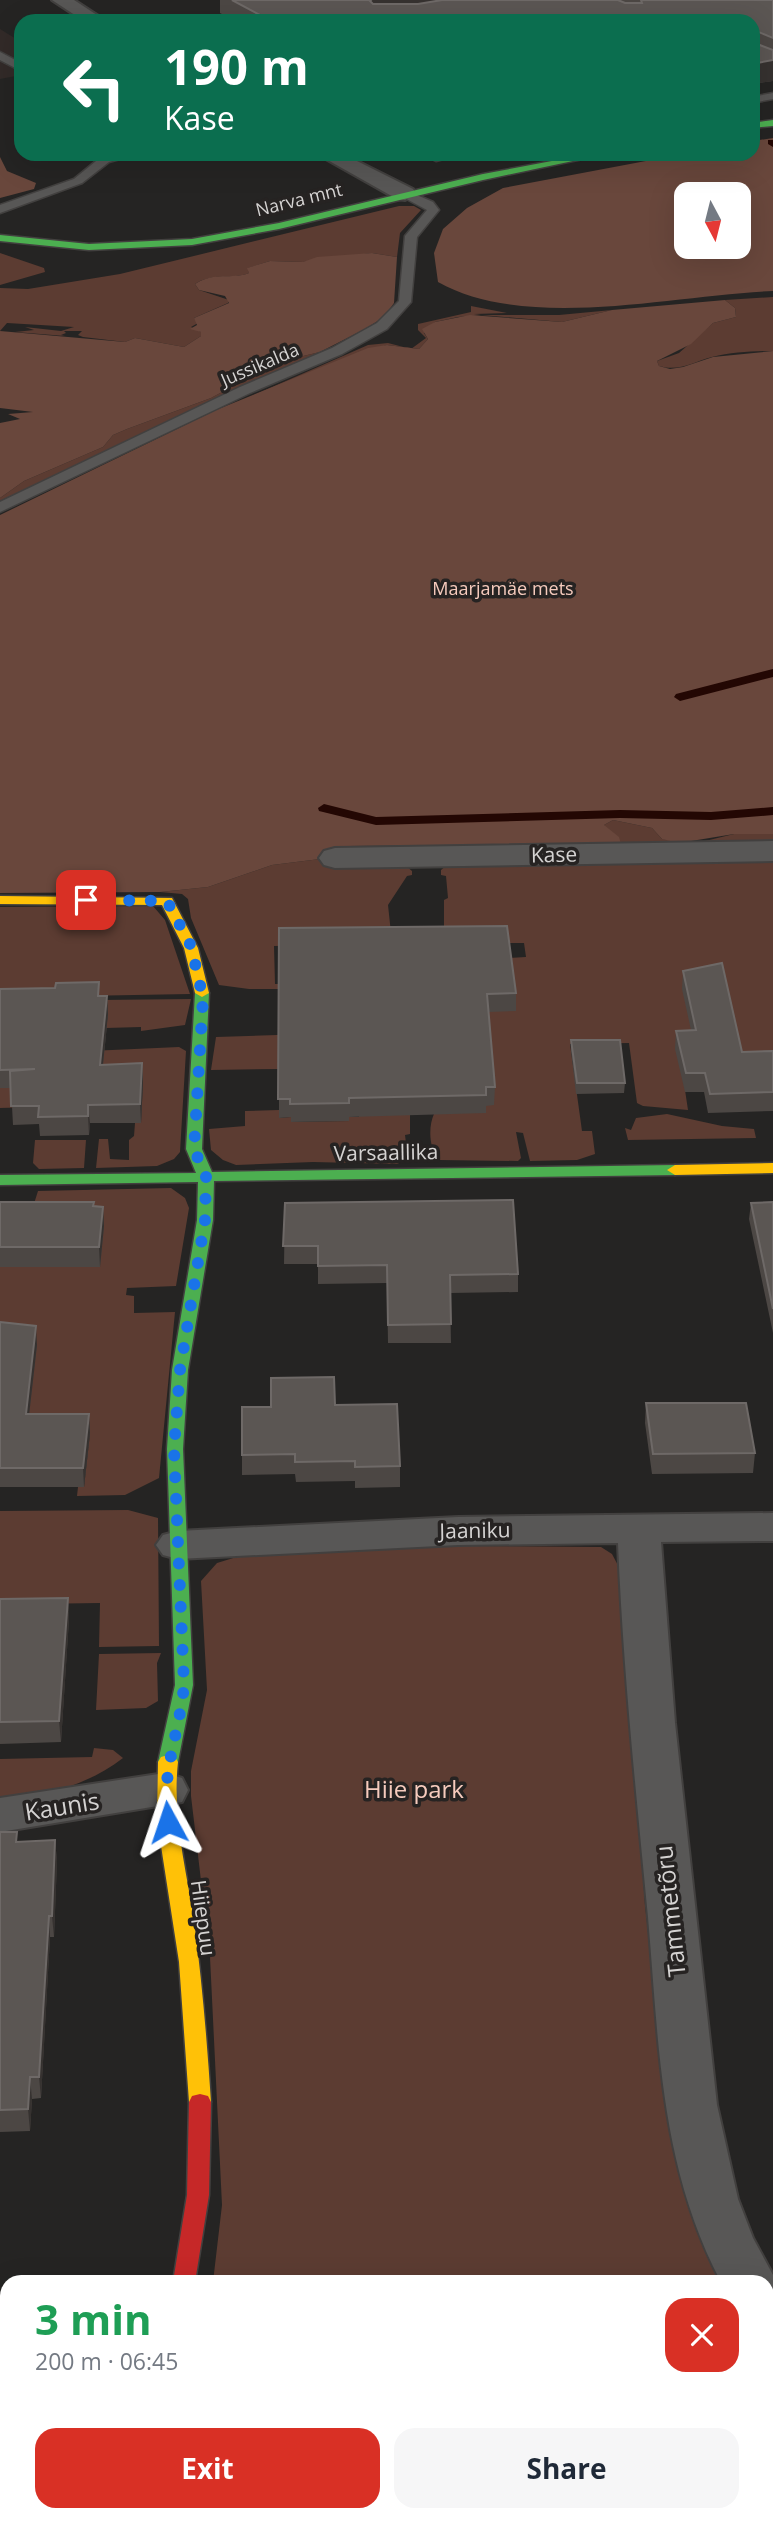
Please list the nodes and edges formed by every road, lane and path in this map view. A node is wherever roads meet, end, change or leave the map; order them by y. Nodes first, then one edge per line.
1 (61, 0) edge
2 (85, 14) edge
3 (103, 161) edge
4 (341, 161) edge
5 (568, 161) edge
6 (405, 194) junction
7 (0, 209) edge
8 (0, 238) edge
9 (0, 508) edge
10 (773, 851) edge
11 (335, 858) dead end
12 (0, 900) edge
13 (773, 1168) edge
14 (206, 1177) junction
15 (0, 1180) edge
16 (773, 1527) edge
17 (639, 1530) junction
18 (178, 1545) junction
19 (165, 1790) junction
20 (0, 1815) edge
21 (186, 2275) edge
22 (746, 2275) edge

1 - 2 street
3 - 7 lane
4 - 6 street
5 - 6 street, Narva mnt
6 - 8 street, Narva mnt
6 - 9 lane, Jussikalda
10 - 11 street, Kase
12 - 14 street, Hiiepuu
13 - 14 street, Varsaallika
14 - 15 street, Varsaallika
14 - 18 street, Hiiepuu
16 - 17 street, Jaaniku
17 - 18 street, Jaaniku
17 - 22 street, Tammetõru
18 - 19 street, Hiiepuu
19 - 20 street, Kaunis
19 - 21 street, Hiiepuu

